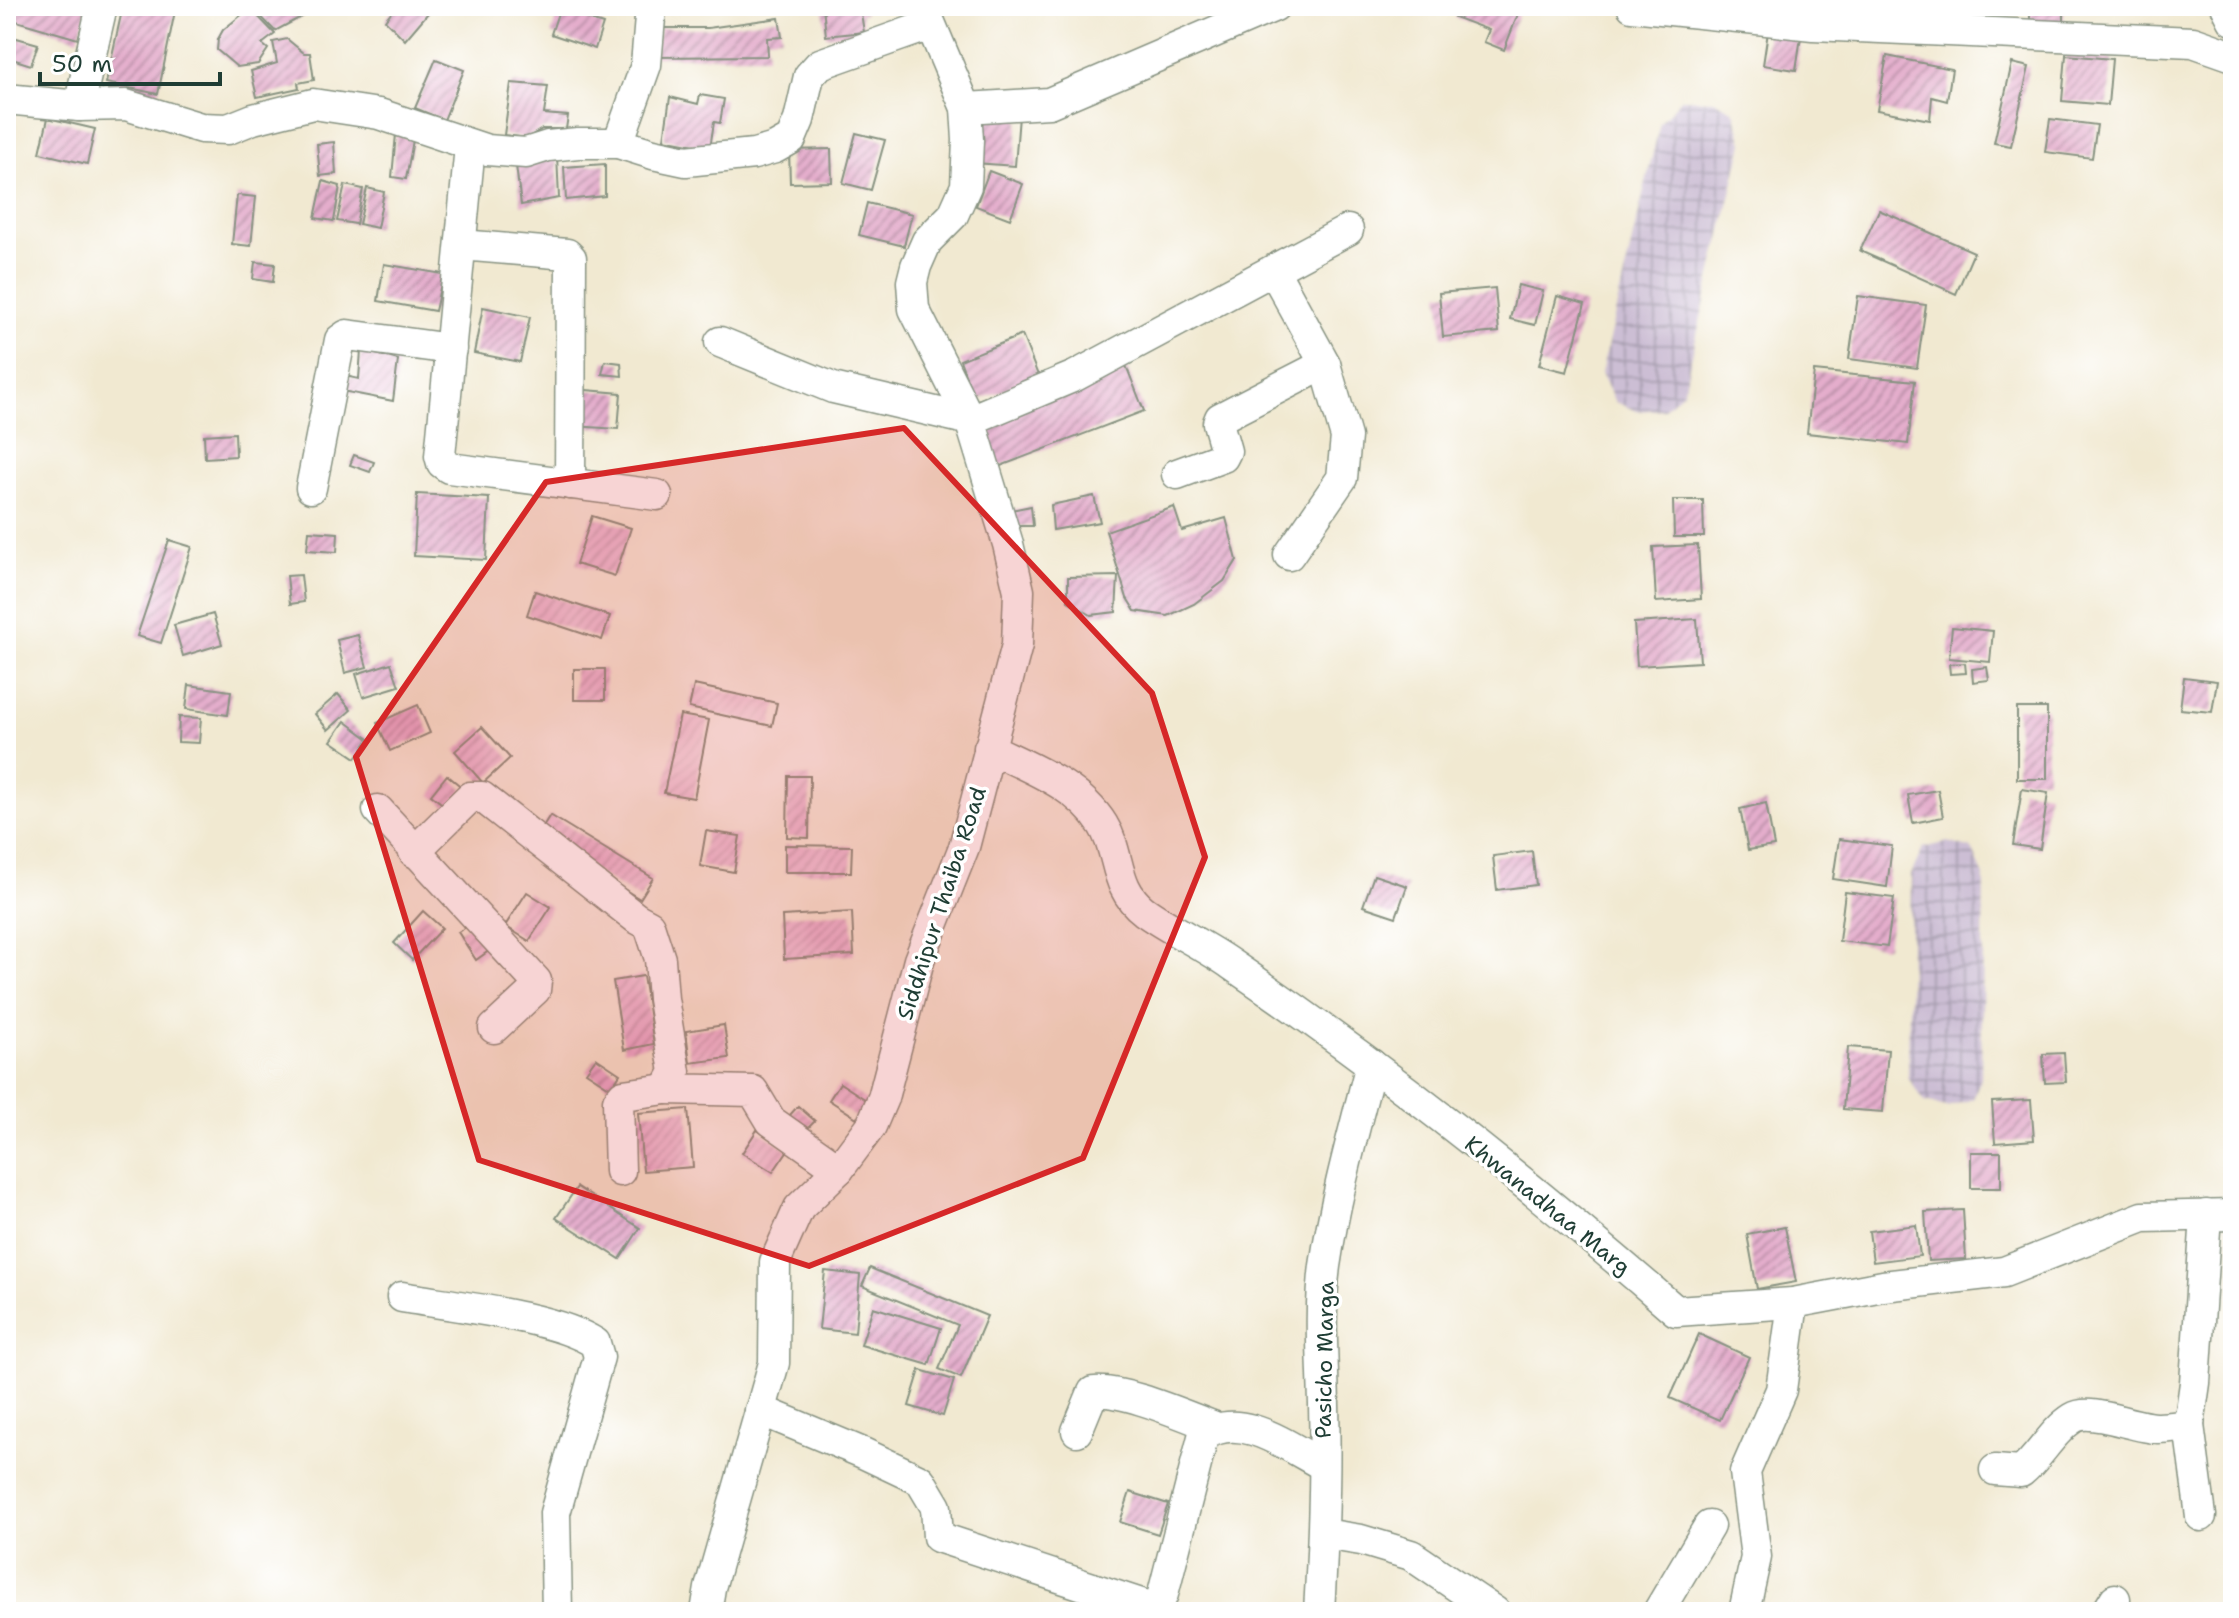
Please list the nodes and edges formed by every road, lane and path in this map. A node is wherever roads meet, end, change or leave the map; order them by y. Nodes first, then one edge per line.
1 (102, 6) edge
2 (651, 6) edge
3 (1275, 6) edge
4 (1633, 6) edge
5 (2226, 6) edge
6 (927, 15) edge
7 (2233, 20) edge
8 (2233, 56) edge
9 (6, 99) edge
10 (79, 106) junction
11 (966, 108) junction
12 (618, 143) junction
13 (470, 146) junction
14 (1348, 230) dead end
15 (461, 245) junction
16 (1274, 271) junction
17 (720, 342) dead end
18 (451, 349) junction
19 (1325, 364) junction
20 (970, 420) junction
21 (1177, 474) dead end
22 (570, 484) junction
23 (311, 488) dead end
24 (657, 495) dead end
25 (1289, 555) dead end
26 (989, 748) junction
27 (378, 810) dead end
28 (414, 852) junction
29 (494, 1028) dead end
30 (1371, 1064) junction
31 (666, 1089) junction
32 (839, 1169) junction
33 (620, 1171) dead end
34 (2220, 1215) edge
35 (402, 1297) dead end
36 (1793, 1303) junction
37 (760, 1410) junction
38 (2189, 1425) junction
39 (1215, 1427) junction
40 (1077, 1431) dead end
41 (1323, 1465) junction
42 (1995, 1470) dead end
43 (2201, 1516) dead end
44 (1709, 1526) dead end
45 (1324, 1534) junction
46 (557, 1612) edge
47 (706, 1612) edge
48 (1319, 1612) edge
49 (1495, 1612) edge
50 (1658, 1612) edge
51 (1744, 1612) edge

1 - 10 street
2 - 12 street
3 - 11 street
4 - 8 street
5 - 7 street
6 - 11 street, Siddhipur Thaiba Road
6 - 12 street
9 - 10 street
10 - 13 street
11 - 20 street, Siddhipur Thaiba Road
12 - 13 street
13 - 15 street
14 - 16 street
15 - 18 street
15 - 22 street
16 - 19 street
16 - 20 street
17 - 20 street
18 - 22 street
18 - 23 street
19 - 21 street
19 - 25 street
20 - 26 street, Siddhipur Thaiba Road
22 - 24 street
26 - 30 street, Khwanadhaa Marg
26 - 32 street, Siddhipur Thaiba Road
27 - 28 street
28 - 29 street
28 - 31 street
30 - 36 street, Khwanadhaa Marg
30 - 41 street, Pasicho Marga
31 - 32 street
31 - 33 street
32 - 37 street, Siddhipur Thaiba Road
34 - 36 street, Khwanadhaa Marg
34 - 38 street
35 - 46 street
36 - 51 street
37 - 39 street
37 - 47 street, Siddhipur Thaiba Road
38 - 42 street
38 - 43 street
39 - 40 street
39 - 41 street
41 - 45 street, Pasicho Marga
44 - 50 street
45 - 48 street, Pasicho Marga
45 - 49 street

